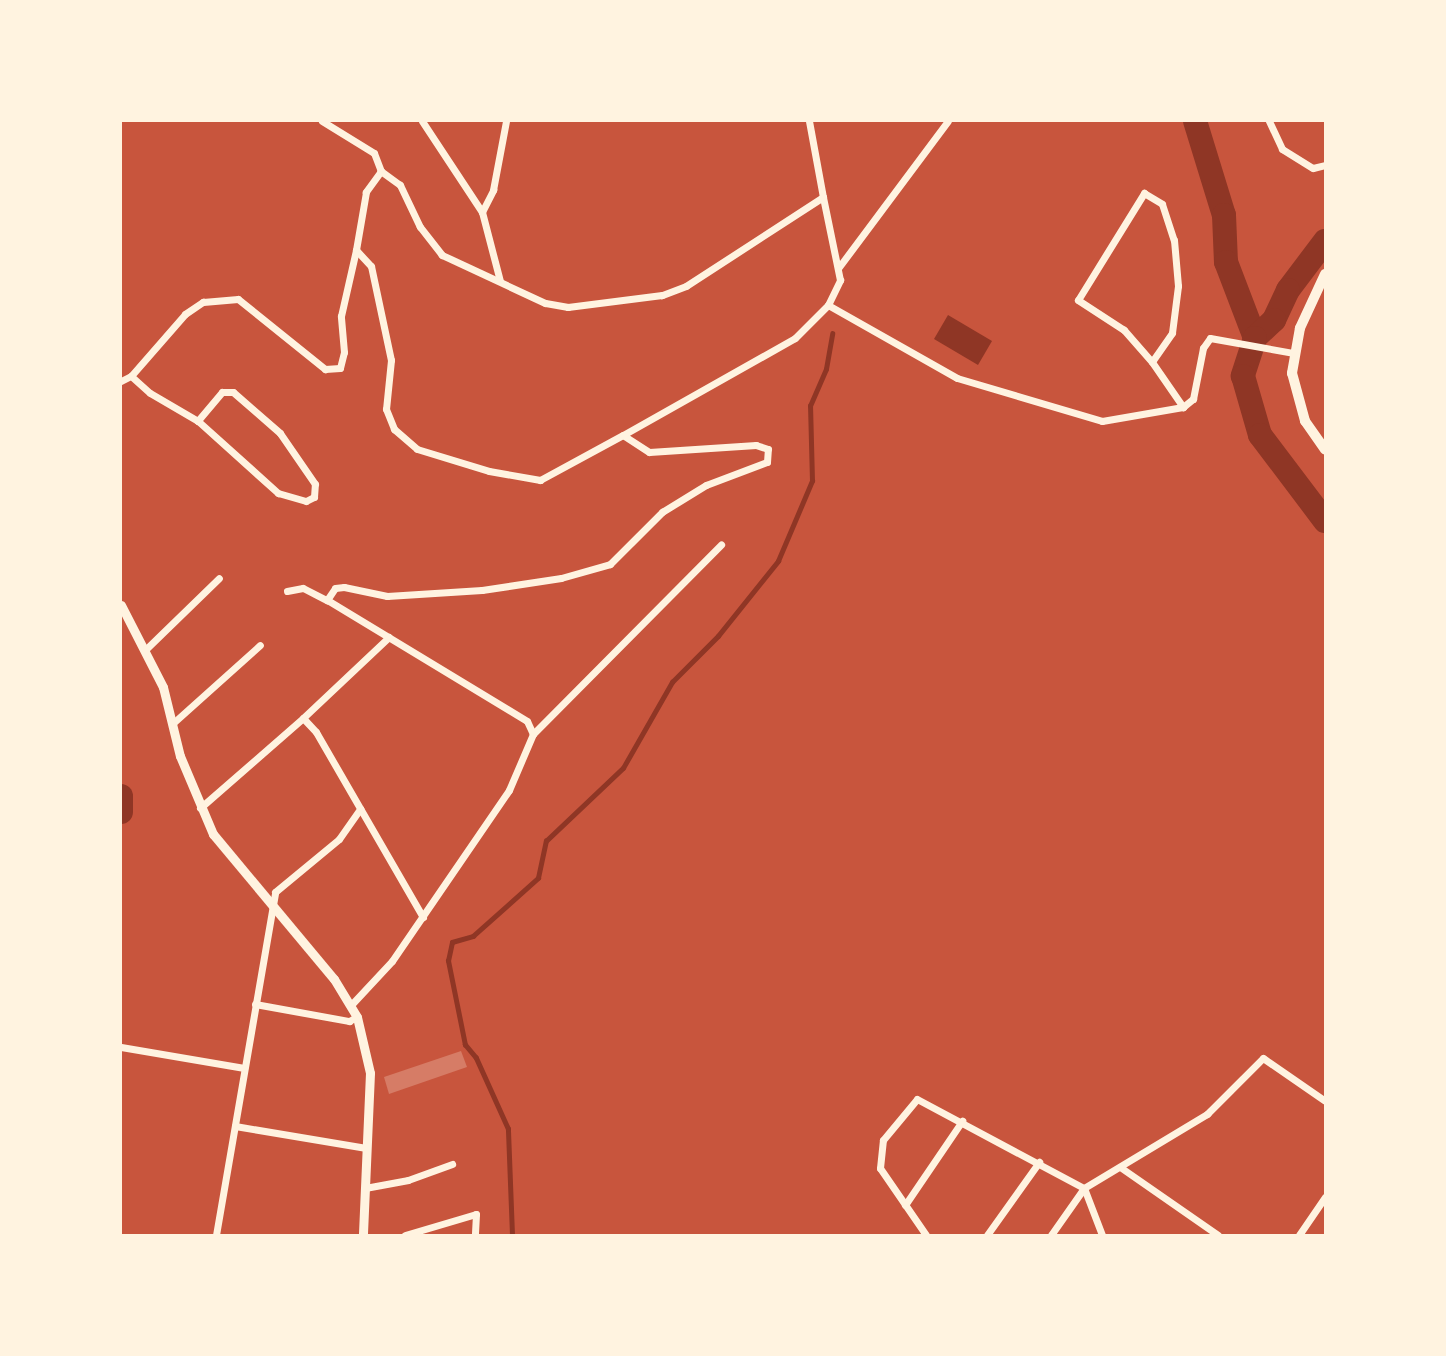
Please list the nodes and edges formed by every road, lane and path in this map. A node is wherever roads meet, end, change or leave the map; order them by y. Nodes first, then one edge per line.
1 (322, 121) edge
2 (422, 121) edge
3 (506, 121) edge
4 (809, 121) edge
5 (948, 121) edge
6 (1269, 121) edge
7 (1325, 165) edge
8 (381, 171) junction
9 (823, 197) junction
10 (482, 212) junction
11 (356, 250) junction
12 (839, 267) junction
13 (1325, 274) edge
14 (500, 281) junction
15 (828, 305) junction
16 (1293, 353) junction
17 (1152, 362) junction
18 (131, 376) junction
19 (121, 381) edge
20 (1182, 407) junction
21 (198, 421) junction
22 (623, 435) junction
23 (1325, 450) edge
24 (721, 545) dead end
25 (219, 578) dead end
26 (287, 591) dead end
27 (327, 600) junction
28 (121, 606) edge
29 (389, 637) junction
30 (260, 645) dead end
31 (145, 650) junction
32 (303, 718) junction
33 (172, 724) junction
34 (533, 734) junction
35 (200, 808) junction
36 (360, 809) junction
37 (271, 907) junction
38 (423, 917) junction
39 (255, 1004) junction
40 (351, 1005) junction
41 (357, 1017) junction
42 (121, 1047) edge
43 (244, 1068) junction
44 (1325, 1101) edge
45 (962, 1121) junction
46 (234, 1126) junction
47 (366, 1148) junction
48 (1039, 1163) junction
49 (452, 1164) dead end
50 (1120, 1167) junction
51 (365, 1188) junction
52 (1084, 1188) junction
53 (1325, 1197) edge
54 (905, 1205) junction
55 (216, 1235) edge
56 (363, 1235) edge
57 (405, 1235) edge
58 (475, 1235) edge
59 (926, 1235) edge
60 (987, 1235) edge
61 (1051, 1235) edge
62 (1102, 1235) edge
63 (1218, 1235) edge
64 (1299, 1235) edge

1 - 8 street
2 - 10 street
3 - 10 street
4 - 9 street
5 - 12 street
6 - 7 street
8 - 11 street
8 - 14 street
9 - 12 street
9 - 14 street
10 - 14 street
11 - 18 street
11 - 22 street
12 - 15 street
13 - 16 main road
15 - 20 street
15 - 22 street
16 - 20 street
16 - 23 main road
17 - 17 street
17 - 20 street
18 - 19 street
18 - 21 street
21 - 21 street
22 - 27 street
24 - 34 street
25 - 31 street
26 - 27 street
27 - 29 street
28 - 31 street
29 - 32 street
29 - 34 street
30 - 33 street
31 - 33 street
32 - 35 street
32 - 36 street
33 - 35 street
34 - 38 street
35 - 37 street
36 - 37 street
36 - 38 street
37 - 39 street
37 - 40 street
38 - 40 street
39 - 41 street
39 - 43 street
40 - 41 street
41 - 47 street
42 - 43 street
43 - 46 street
44 - 50 street
45 - 48 street
45 - 54 street
45 - 54 street
46 - 47 street
46 - 55 street
47 - 51 street
48 - 52 street
48 - 60 street
49 - 51 street
50 - 52 street
50 - 63 street
51 - 56 street
52 - 61 street
52 - 62 street
53 - 64 street
54 - 59 street
57 - 58 street

